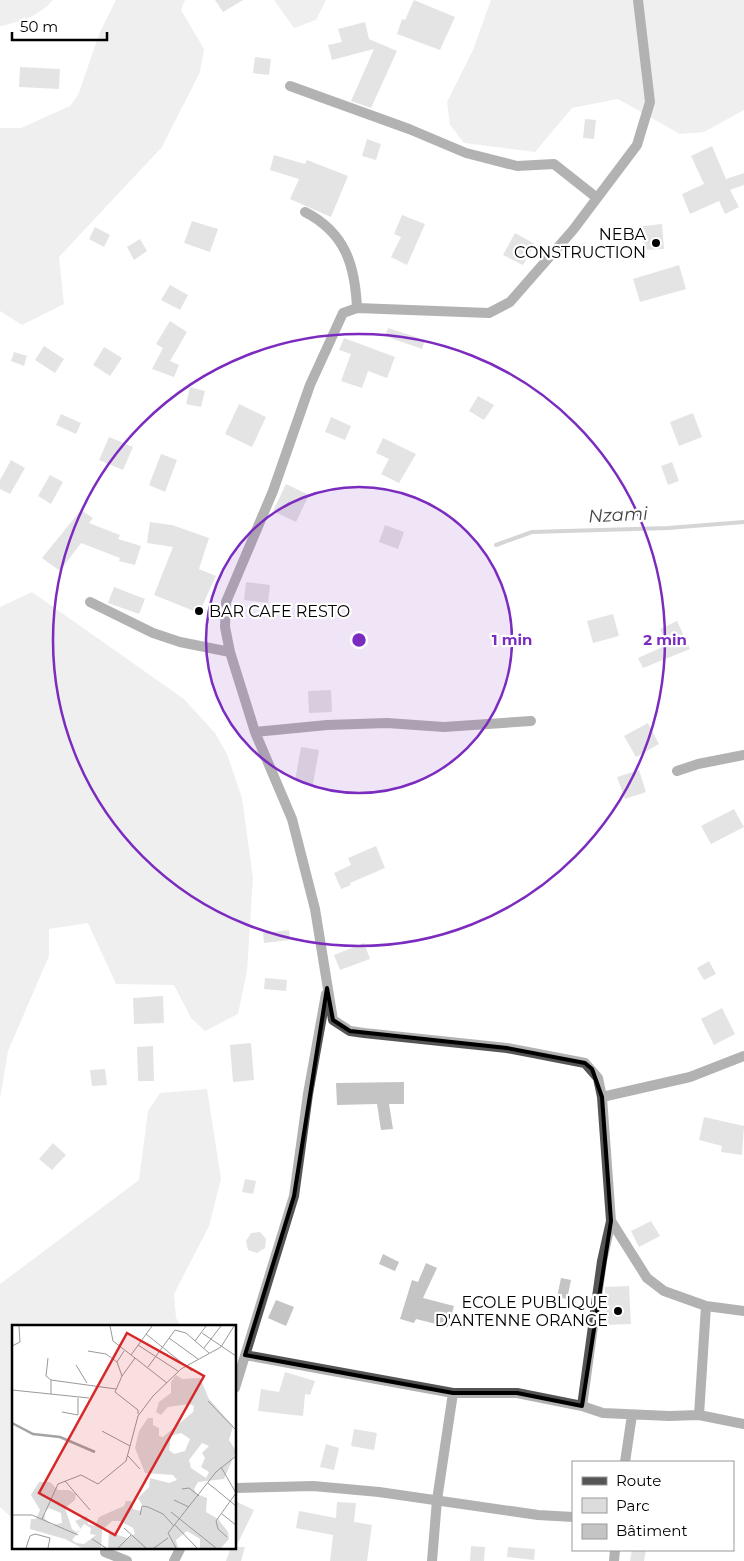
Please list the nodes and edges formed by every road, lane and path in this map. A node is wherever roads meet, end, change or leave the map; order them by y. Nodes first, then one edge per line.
1 (638, 0) edge
2 (290, 86) dead end
3 (597, 198) junction
4 (305, 212) dead end
5 (357, 308) junction
6 (90, 602) dead end
7 (230, 652) junction
8 (531, 721) dead end
9 (255, 732) junction
10 (744, 755) edge
11 (677, 771) dead end
12 (327, 988) junction
13 (744, 1056) edge
14 (602, 1097) junction
15 (611, 1221) junction
16 (706, 1306) junction
17 (744, 1311) edge
18 (245, 1356) junction
19 (236, 1385) edge
20 (453, 1393) junction
21 (582, 1406) junction
22 (632, 1415) junction
23 (699, 1415) junction
24 (744, 1424) edge
25 (625, 1461) edge
26 (236, 1488) edge
27 (437, 1500) junction
28 (572, 1517) edge
29 (180, 1548) edge
30 (105, 1552) dead end
31 (128, 1561) edge
32 (174, 1561) edge
33 (432, 1561) edge

1 - 3 street
2 - 3 street
3 - 5 street
4 - 5 street
5 - 7 street
6 - 7 street
7 - 9 street
8 - 9 street
9 - 12 street
10 - 11 street
12 - 14 street
12 - 18 street
13 - 14 street
14 - 15 street
15 - 16 street
15 - 21 street
16 - 17 street
16 - 23 street
18 - 19 street
18 - 20 street
20 - 21 street
20 - 27 street
21 - 22 street
22 - 23 street
22 - 25 street
23 - 24 street
26 - 27 street
27 - 28 street
27 - 33 street
29 - 32 street
30 - 31 street

